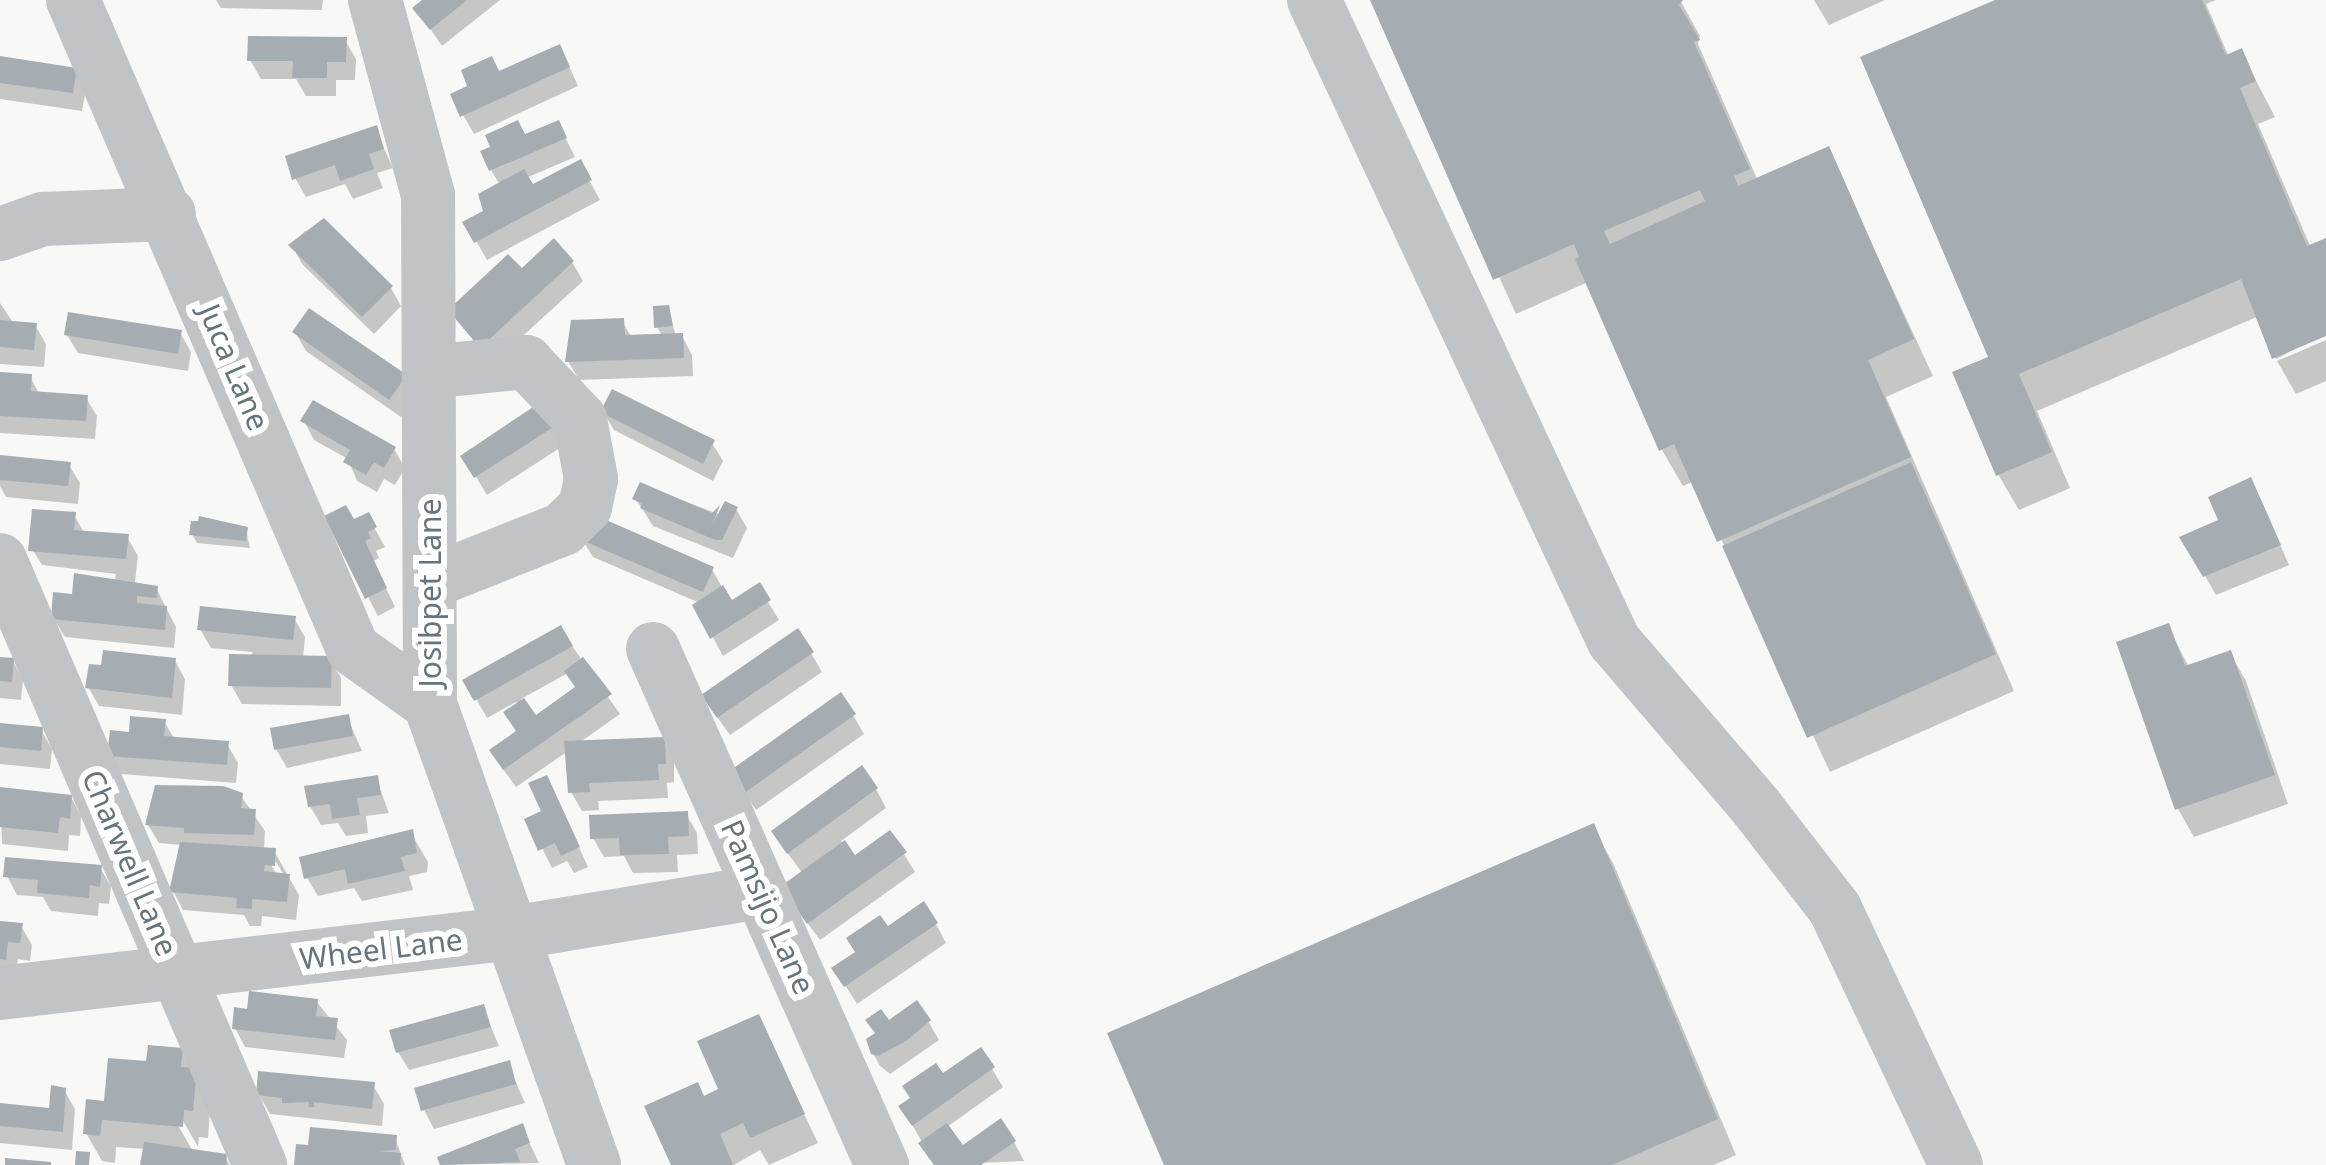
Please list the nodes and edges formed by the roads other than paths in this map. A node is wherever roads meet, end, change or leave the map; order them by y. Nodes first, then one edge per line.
1 (73, 0) edge
2 (375, 0) edge
3 (1315, 0) edge
4 (170, 214) junction
5 (0, 234) edge
6 (429, 372) junction
7 (0, 560) edge
8 (430, 582) junction
9 (653, 649) dead end
10 (430, 704) junction
11 (761, 892) junction
12 (512, 933) junction
13 (177, 974) junction
14 (0, 993) edge
15 (260, 1165) edge
16 (594, 1165) edge
17 (882, 1165) edge
18 (1956, 1165) edge

1 - 4 street, Juca Lane
2 - 6 street, Josibpet Lane
3 - 18 street
4 - 5 street
4 - 10 street, Juca Lane
6 - 8 street, Josibpet Lane
6 - 8 street
7 - 13 street, Charwell Lane
8 - 10 street, Josibpet Lane
9 - 11 street, Pamsijo Lane
10 - 12 street, Josibpet Lane
11 - 12 street, Wheel Lane
11 - 17 street, Pamsijo Lane
12 - 13 street, Wheel Lane
12 - 16 street, Josibpet Lane
13 - 14 street, Wheel Lane
13 - 15 street, Charwell Lane

